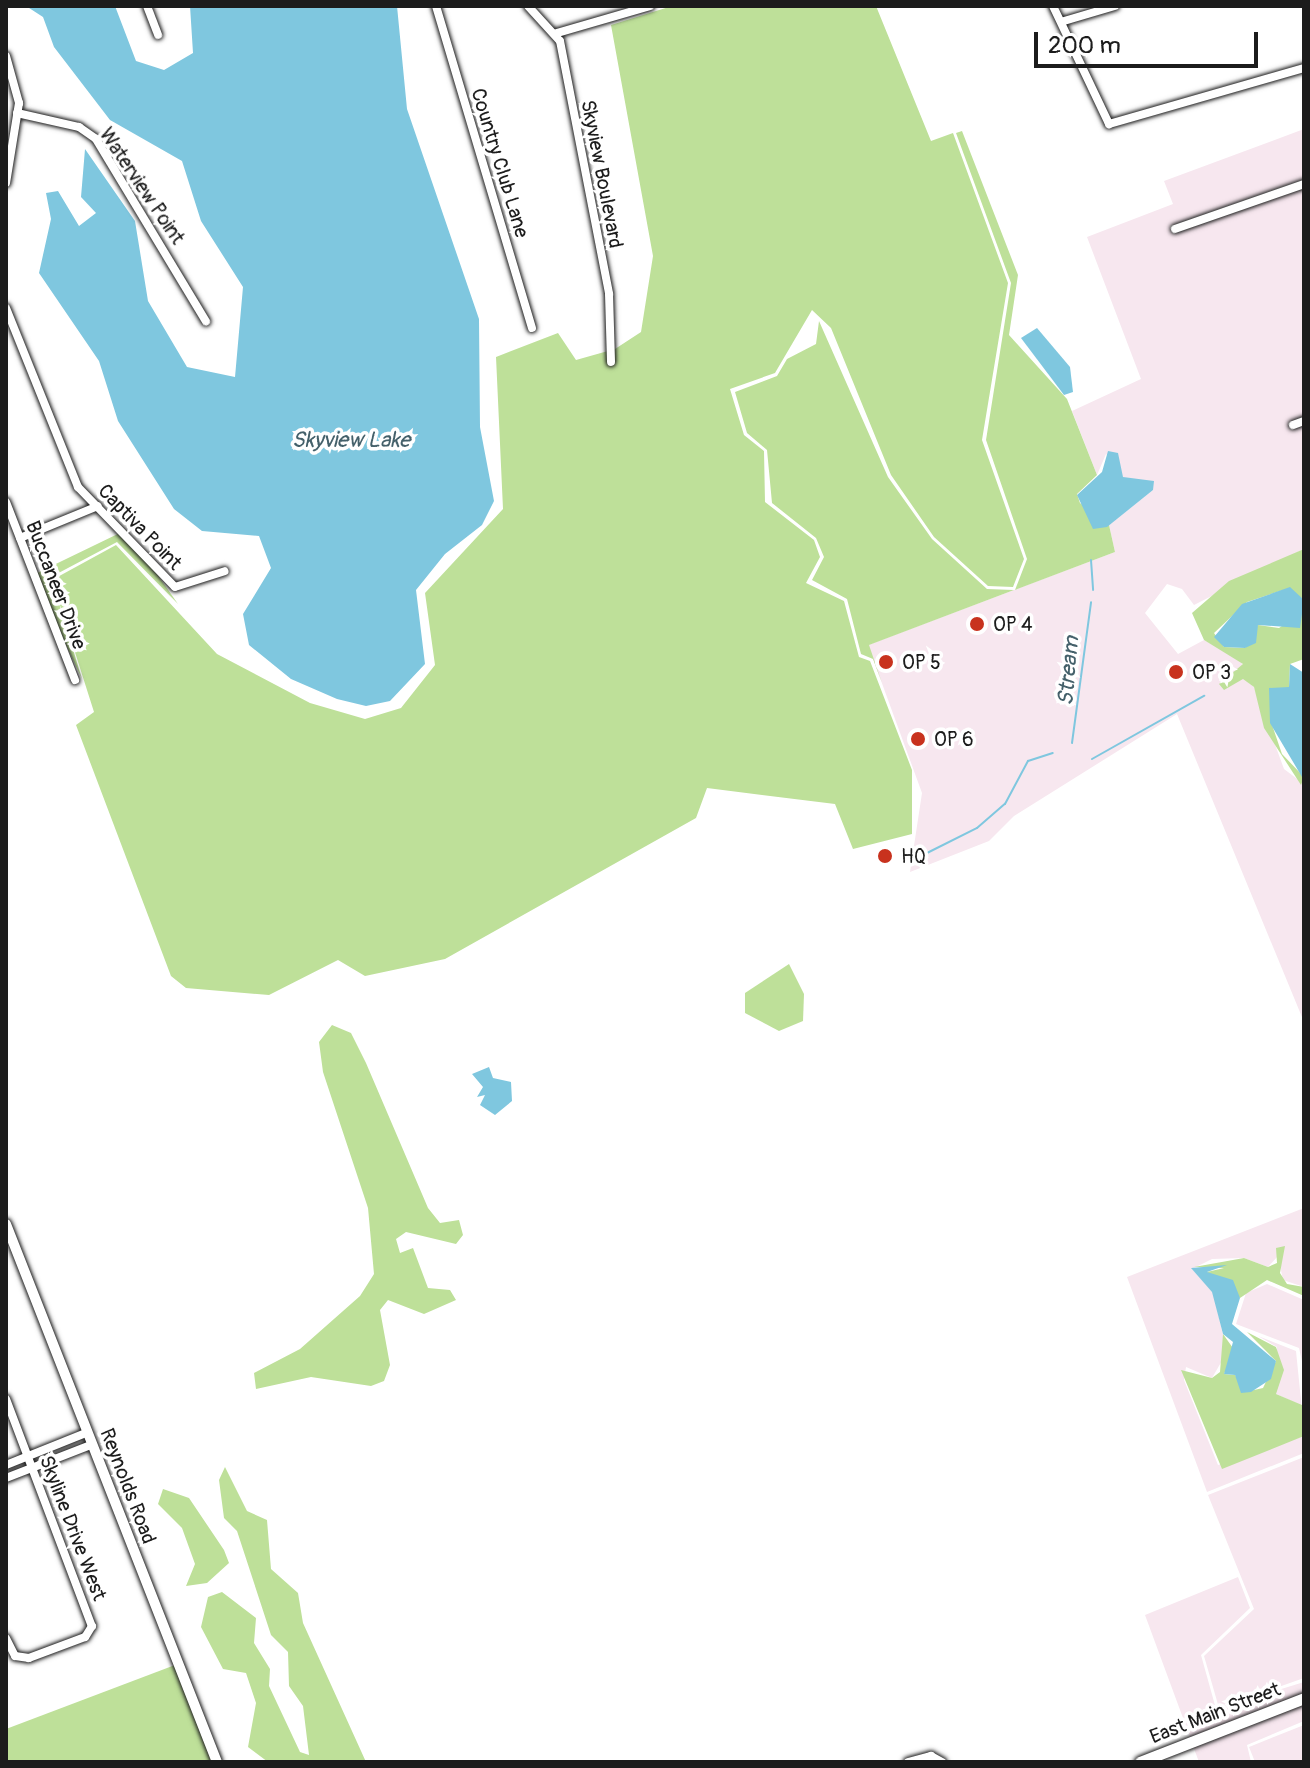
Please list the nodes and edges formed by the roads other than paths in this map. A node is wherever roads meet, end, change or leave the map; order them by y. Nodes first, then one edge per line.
1 (147, 6) edge
2 (436, 6) edge
3 (528, 6) edge
4 (650, 6) edge
5 (1053, 6) edge
6 (1115, 6) edge
7 (1064, 21) junction
8 (557, 33) junction
9 (158, 35) dead end
10 (6, 56) edge
11 (1304, 68) edge
12 (17, 113) junction
13 (6, 183) edge
14 (1304, 184) edge
15 (1175, 229) dead end
16 (6, 308) edge
17 (206, 321) dead end
18 (532, 328) dead end
19 (611, 362) dead end
20 (1304, 421) edge
21 (1293, 425) dead end
22 (6, 502) edge
23 (98, 506) junction
24 (20, 538) junction
25 (225, 571) dead end
26 (75, 680) dead end
27 (6, 1224) edge
28 (6, 1399) edge
29 (88, 1432) junction
30 (93, 1444) junction
31 (28, 1456) junction
32 (6, 1465) edge
33 (33, 1467) junction
34 (6, 1478) edge
35 (6, 1638) edge
36 (1304, 1698) edge
37 (217, 1762) edge
38 (908, 1762) edge
39 (942, 1762) edge
40 (1140, 1762) edge

1 - 9 street
2 - 18 street, Country Club Lane
3 - 8 street
4 - 8 street
5 - 7 street
6 - 7 street
7 - 11 street
8 - 19 street, Skyview Boulevard
10 - 12 street
12 - 13 street
12 - 17 street, Waterview Point
14 - 15 street
16 - 23 street, Captiva Point
20 - 21 street
22 - 24 street, Buccaneer Drive
23 - 24 street
23 - 25 street, Captiva Point
24 - 26 street, Buccaneer Drive
27 - 29 street, Reynolds Road
28 - 31 street, Skyline Drive West
29 - 30 street, Reynolds Road
29 - 31 street
30 - 33 street
30 - 37 street, Reynolds Road
31 - 32 street
31 - 33 street, Skyline Drive West
33 - 34 street
33 - 35 street, Skyline Drive West
36 - 40 main road, East Main Street
38 - 39 street

